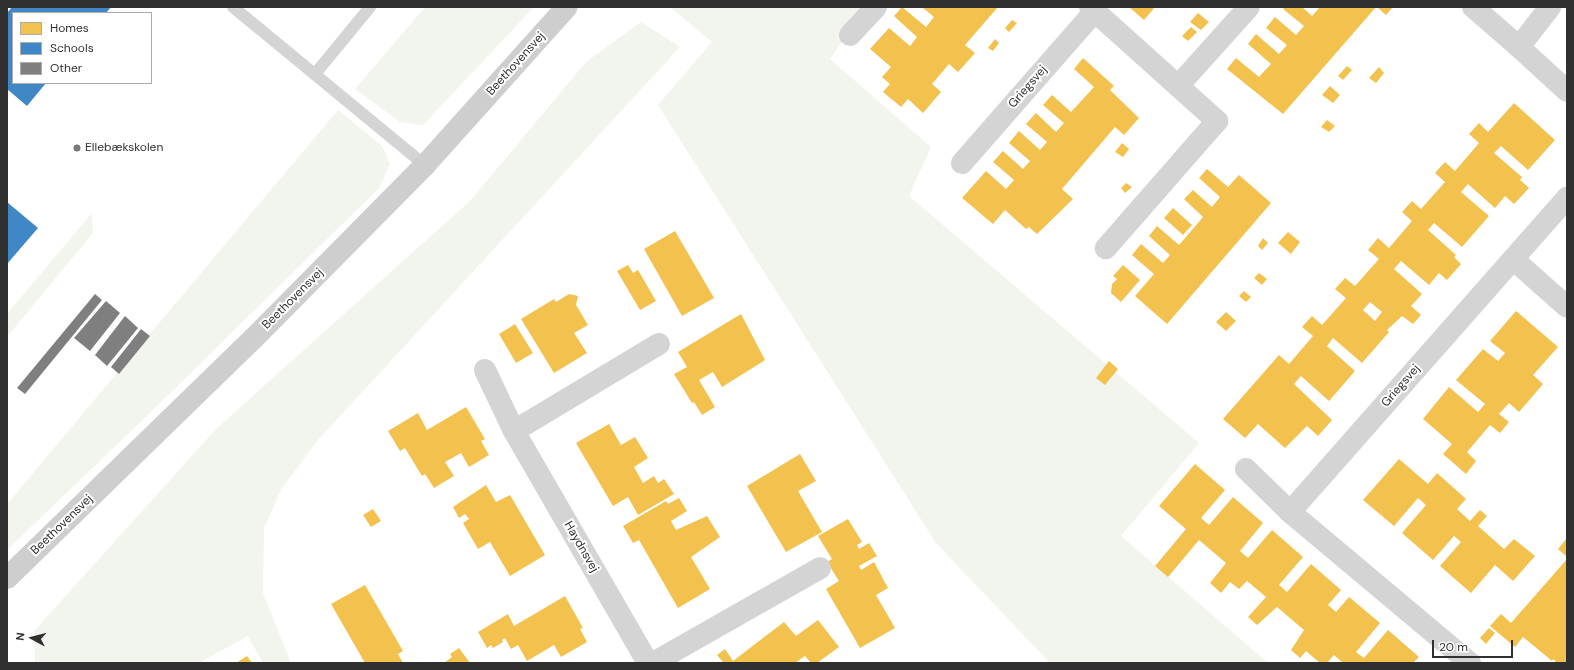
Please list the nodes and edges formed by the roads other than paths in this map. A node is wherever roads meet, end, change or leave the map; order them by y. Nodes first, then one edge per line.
1 (233, 7) edge
2 (370, 7) edge
3 (567, 7) edge
4 (876, 7) edge
5 (1249, 7) edge
6 (1472, 7) edge
7 (1550, 7) edge
8 (1092, 9) edge
9 (850, 36) dead end
10 (1519, 47) junction
11 (315, 74) junction
12 (1178, 86) junction
13 (1567, 91) edge
14 (962, 163) dead end
15 (425, 165) junction
16 (1567, 198) edge
17 (1106, 248) dead end
18 (1513, 259) junction
19 (1567, 307) edge
20 (659, 344) dead end
21 (485, 370) dead end
22 (514, 431) junction
23 (1246, 469) dead end
24 (1290, 512) junction
25 (820, 568) dead end
26 (7, 578) edge
27 (648, 663) edge
28 (653, 663) edge
29 (1470, 663) edge

1 - 11 lane
2 - 11 lane
3 - 15 street, Beethovensvej
4 - 9 street
5 - 12 street
6 - 10 street
7 - 10 street
8 - 12 street, Griegsvej
8 - 14 street, Griegsvej
10 - 13 street
11 - 15 lane
12 - 17 street, Griegsvej
15 - 26 street, Beethovensvej
16 - 18 street, Griegsvej
18 - 19 street
18 - 24 street, Griegsvej
20 - 22 street
21 - 22 street, Haydnsvej
22 - 27 street, Haydnsvej
23 - 24 street
24 - 29 street
25 - 28 street

